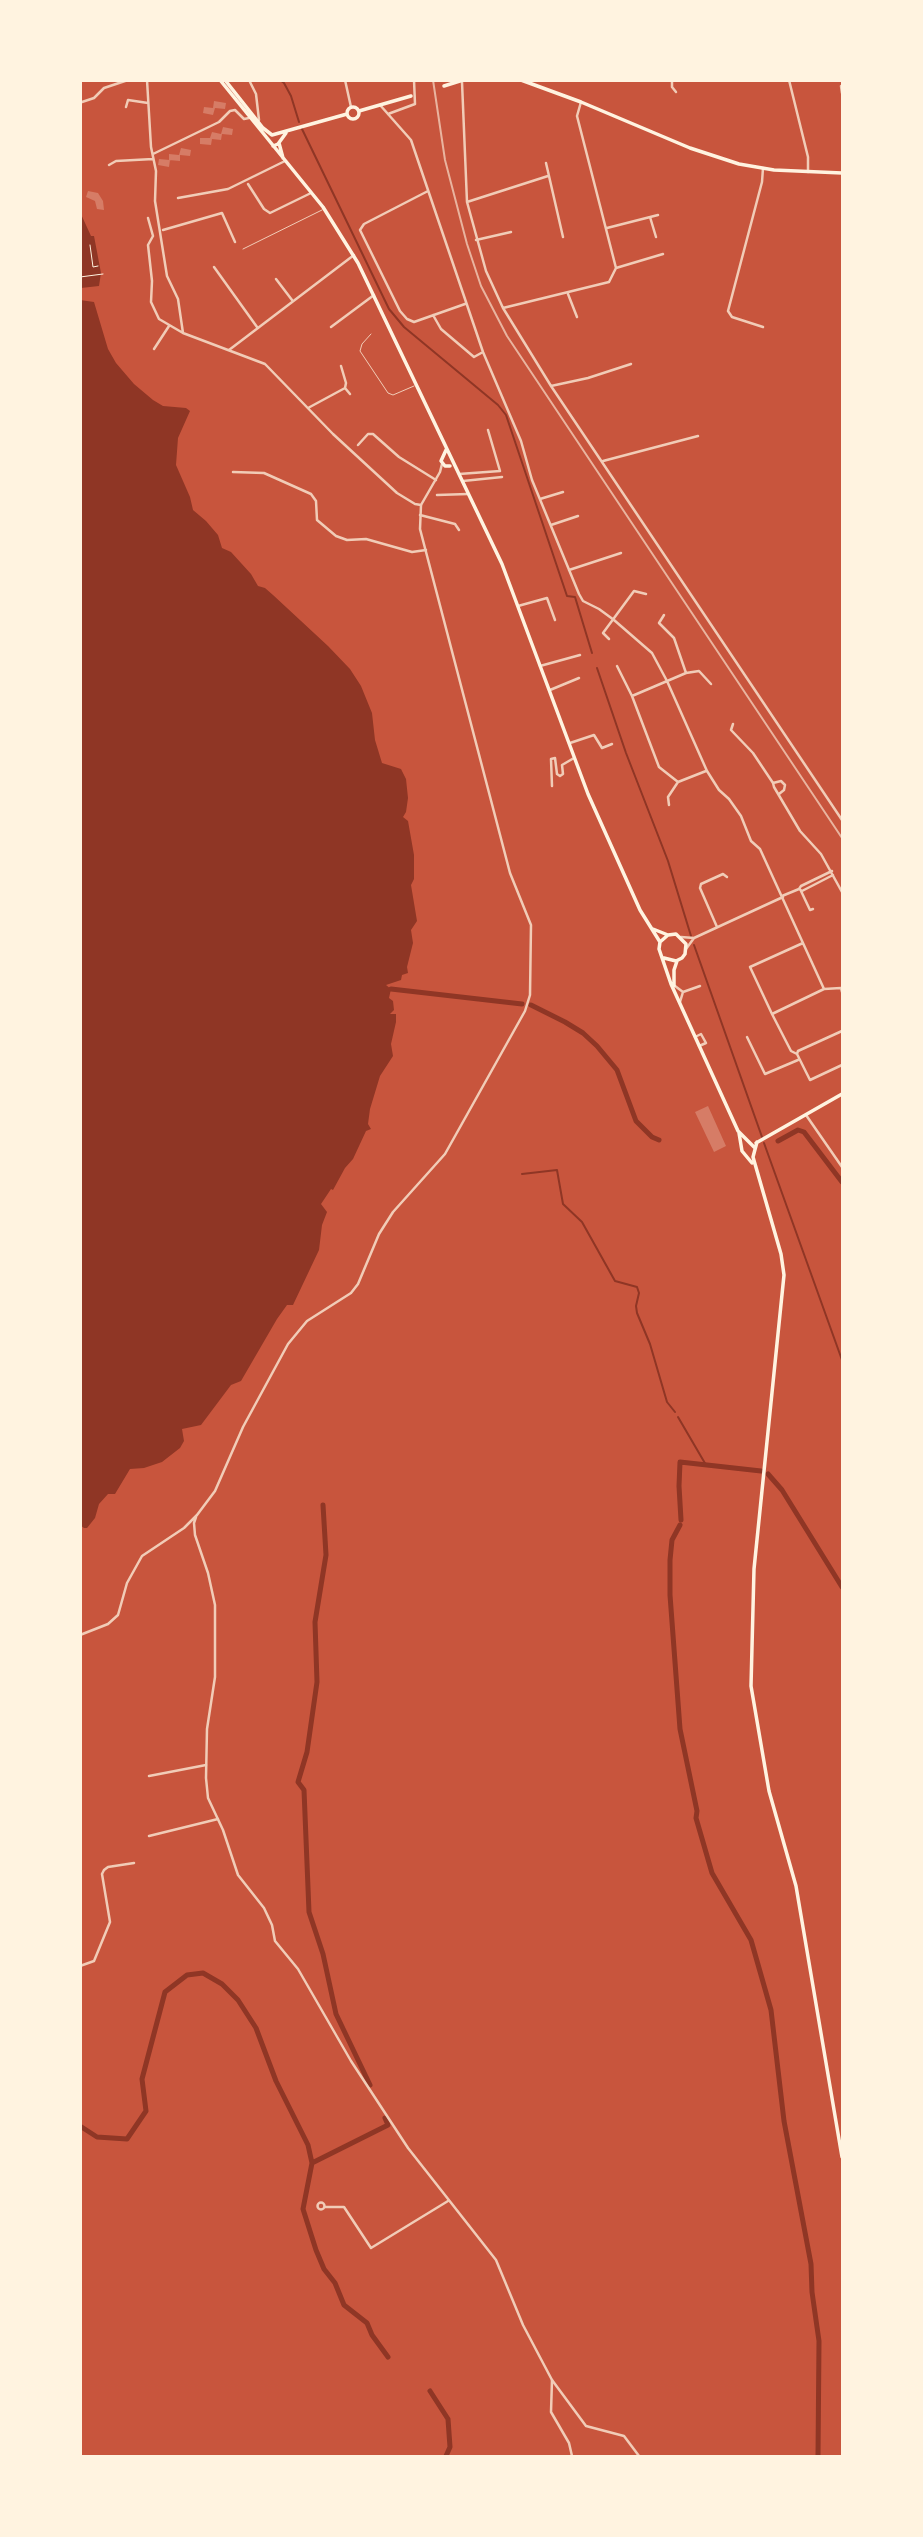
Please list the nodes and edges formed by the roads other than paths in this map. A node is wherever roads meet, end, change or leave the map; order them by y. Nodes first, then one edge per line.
1 (128, 80) edge
2 (147, 80) edge
3 (222, 80) edge
4 (249, 80) edge
5 (345, 80) edge
6 (414, 80) edge
7 (521, 80) edge
8 (672, 80) edge
9 (789, 80) edge
10 (463, 81) edge
11 (444, 86) dead end
12 (841, 86) edge
13 (677, 92) dead end
14 (842, 93) edge
15 (411, 96) dead end
16 (82, 102) edge
17 (581, 102) junction
18 (148, 103) junction
19 (380, 104) junction
20 (126, 107) dead end
21 (351, 107) junction
22 (359, 111) junction
23 (347, 114) junction
24 (388, 114) junction
25 (249, 118) junction
26 (257, 122) junction
27 (291, 130) junction
28 (273, 135) junction
29 (268, 141) junction
30 (279, 142) junction
31 (273, 146) junction
32 (153, 154) junction
33 (154, 159) junction
34 (284, 160) junction
35 (546, 163) dead end
36 (109, 165) dead end
37 (762, 169) junction
38 (808, 172) junction
39 (842, 173) edge
40 (548, 176) junction
41 (248, 184) dead end
42 (429, 190) junction
43 (311, 193) junction
44 (178, 198) dead end
45 (467, 202) junction
46 (324, 209) junction
47 (658, 215) dead end
48 (650, 217) junction
49 (148, 218) dead end
50 (607, 228) junction
51 (161, 230) junction
52 (511, 232) dead end
53 (564, 237) dead end
54 (656, 237) dead end
55 (476, 240) junction
56 (235, 242) dead end
57 (243, 249) dead end
58 (663, 254) dead end
59 (354, 255) junction
60 (214, 267) dead end
61 (616, 268) junction
62 (276, 279) dead end
63 (568, 294) junction
64 (374, 295) junction
65 (292, 300) junction
66 (465, 304) junction
67 (503, 308) junction
68 (433, 315) junction
69 (576, 317) dead end
70 (169, 326) junction
71 (257, 327) junction
72 (331, 327) dead end
73 (762, 327) dead end
74 (183, 333) junction
75 (371, 334) dead end
76 (154, 349) dead end
77 (229, 350) junction
78 (483, 352) junction
79 (631, 364) dead end
80 (341, 366) dead end
81 (417, 386) junction
82 (551, 386) junction
83 (345, 388) junction
84 (350, 394) dead end
85 (308, 408) junction
86 (488, 430) dead end
87 (698, 436) dead end
88 (358, 445) dead end
89 (447, 455) junction
90 (453, 460) junction
91 (601, 462) junction
92 (446, 465) junction
93 (233, 472) dead end
94 (458, 473) junction
95 (502, 477) dead end
96 (436, 480) junction
97 (462, 481) junction
98 (563, 492) dead end
99 (468, 494) junction
100 (438, 495) dead end
101 (540, 499) junction
102 (421, 505) junction
103 (420, 515) junction
104 (578, 516) dead end
105 (551, 525) junction
106 (459, 530) dead end
107 (426, 550) junction
108 (621, 553) dead end
109 (569, 570) junction
110 (646, 594) dead end
111 (518, 606) junction
112 (664, 615) dead end
113 (555, 620) dead end
114 (614, 620) junction
115 (609, 639) dead end
116 (580, 654) dead end
117 (540, 666) junction
118 (617, 666) dead end
119 (686, 673) junction
120 (579, 678) dead end
121 (667, 681) junction
122 (711, 684) dead end
123 (549, 691) junction
124 (632, 696) junction
125 (733, 724) dead end
126 (568, 744) junction
127 (612, 744) dead end
128 (574, 758) junction
129 (707, 771) junction
130 (678, 782) junction
131 (773, 783) junction
132 (552, 786) dead end
133 (779, 794) junction
134 (669, 804) dead end
135 (842, 820) edge
136 (832, 873) junction
137 (727, 877) dead end
138 (800, 890) junction
139 (842, 892) edge
140 (783, 896) junction
141 (813, 909) dead end
142 (650, 927) junction
143 (717, 927) junction
144 (668, 935) junction
145 (681, 937) junction
146 (694, 938) junction
147 (660, 942) junction
148 (803, 943) junction
149 (686, 949) junction
150 (663, 957) junction
151 (677, 961) junction
152 (700, 986) dead end
153 (675, 988) junction
154 (824, 989) junction
155 (842, 989) edge
156 (683, 992) junction
157 (680, 1002) junction
158 (772, 1014) junction
159 (842, 1031) edge
160 (747, 1037) dead end
161 (797, 1054) junction
162 (799, 1060) junction
163 (842, 1065) edge
164 (842, 1094) edge
165 (805, 1115) junction
166 (738, 1131) junction
167 (757, 1142) junction
168 (750, 1143) junction
169 (742, 1147) junction
170 (754, 1150) junction
171 (746, 1155) junction
172 (842, 1167) edge
173 (756, 1169) junction
174 (197, 1515) junction
175 (80, 1635) edge
176 (206, 1765) junction
177 (149, 1776) dead end
178 (218, 1819) junction
179 (149, 1836) dead end
180 (134, 1863) dead end
181 (80, 1966) edge
182 (842, 2157) edge
183 (448, 2201) junction
184 (325, 2207) dead end
185 (552, 2380) junction
186 (572, 2456) edge
187 (639, 2456) edge

1 - 16 street
2 - 18 street
3 - 25 main road
3 - 26 main road
4 - 26 street
5 - 21 street
6 - 24 street
7 - 17 main road
8 - 13 street
9 - 38 street
10 - 11 main road
10 - 45 street
12 - 14 street
15 - 19 main road
17 - 37 main road
17 - 50 street
18 - 20 street
18 - 32 street
19 - 22 main road
19 - 24 street
21 - 22 main road
21 - 23 main road
22 - 23 main road
23 - 27 main road
24 - 42 street
25 - 29 main road
25 - 32 street
26 - 28 main road
27 - 28 main road
27 - 30 main road
28 - 29 main road
28 - 30 main road
29 - 31 main road
30 - 31 main road
30 - 34 main road
31 - 34 main road
32 - 33 street
33 - 36 street
33 - 51 street
34 - 43 main road
34 - 44 street
35 - 40 street
37 - 38 main road
37 - 73 street
38 - 39 main road
40 - 45 street
40 - 53 street
41 - 43 street
42 - 66 street
42 - 68 street
43 - 46 main road
45 - 55 street
46 - 57 lane
46 - 59 main road
47 - 48 street
48 - 50 street
48 - 54 street
49 - 70 street
50 - 61 street
51 - 56 street
51 - 74 street
52 - 55 street
55 - 67 street
58 - 61 street
59 - 64 main road
59 - 65 street
60 - 71 street
61 - 63 street
62 - 65 street
63 - 67 street
63 - 69 street
64 - 72 street
64 - 81 main road
65 - 71 street
66 - 68 street
66 - 78 street
67 - 82 street
68 - 78 street
70 - 74 street
70 - 76 street
71 - 77 street
74 - 77 street
75 - 81 lane
77 - 85 street
78 - 101 street
79 - 82 street
80 - 83 street
81 - 89 main road
82 - 91 street
83 - 84 street
83 - 85 street
85 - 102 street
86 - 94 street
87 - 91 street
88 - 96 street
89 - 90 main road
89 - 92 main road
90 - 92 main road
90 - 94 main road
91 - 135 street
92 - 94 main road
92 - 96 street
93 - 107 street
94 - 97 main road
95 - 97 street
96 - 102 street
97 - 99 main road
98 - 101 street
99 - 100 street
99 - 111 main road
101 - 105 street
102 - 103 street
103 - 106 street
103 - 107 street
104 - 105 street
105 - 109 street
107 - 174 street
108 - 109 street
109 - 114 street
110 - 114 street
111 - 113 street
111 - 117 main road
112 - 119 street
114 - 115 street
114 - 121 street
116 - 117 street
117 - 123 main road
118 - 124 street
119 - 121 street
119 - 122 street
120 - 123 street
121 - 124 street
121 - 129 street
123 - 126 main road
124 - 130 street
125 - 131 street
126 - 127 street
126 - 128 main road
128 - 132 street
128 - 142 main road
129 - 130 street
129 - 140 street
130 - 134 street
131 - 133 street
131 - 133 street
133 - 136 street
136 - 138 street
136 - 139 street
137 - 143 street
138 - 140 street
138 - 141 street
140 - 143 street
140 - 148 street
142 - 144 main road
142 - 147 main road
143 - 146 street
144 - 145 main road
144 - 147 main road
145 - 146 street
145 - 149 main road
146 - 149 street
147 - 150 main road
148 - 154 street
148 - 158 street
149 - 151 main road
150 - 151 main road
150 - 153 main road
151 - 153 main road
152 - 156 street
153 - 156 street
153 - 157 main road
154 - 155 street
154 - 158 street
156 - 157 street
157 - 166 main road
158 - 161 street
159 - 161 street
160 - 162 street
161 - 162 street
162 - 163 street
164 - 165 main road
165 - 167 main road
165 - 172 street
166 - 168 main road
166 - 169 main road
167 - 168 main road
167 - 170 main road
168 - 169 main road
168 - 170 main road
169 - 171 main road
170 - 171 main road
170 - 173 main road
171 - 173 main road
173 - 182 main road
174 - 175 street
174 - 176 street
176 - 177 street
176 - 178 street
178 - 179 street
178 - 183 street
180 - 181 street
183 - 184 street
183 - 185 street
185 - 186 street
185 - 187 street

